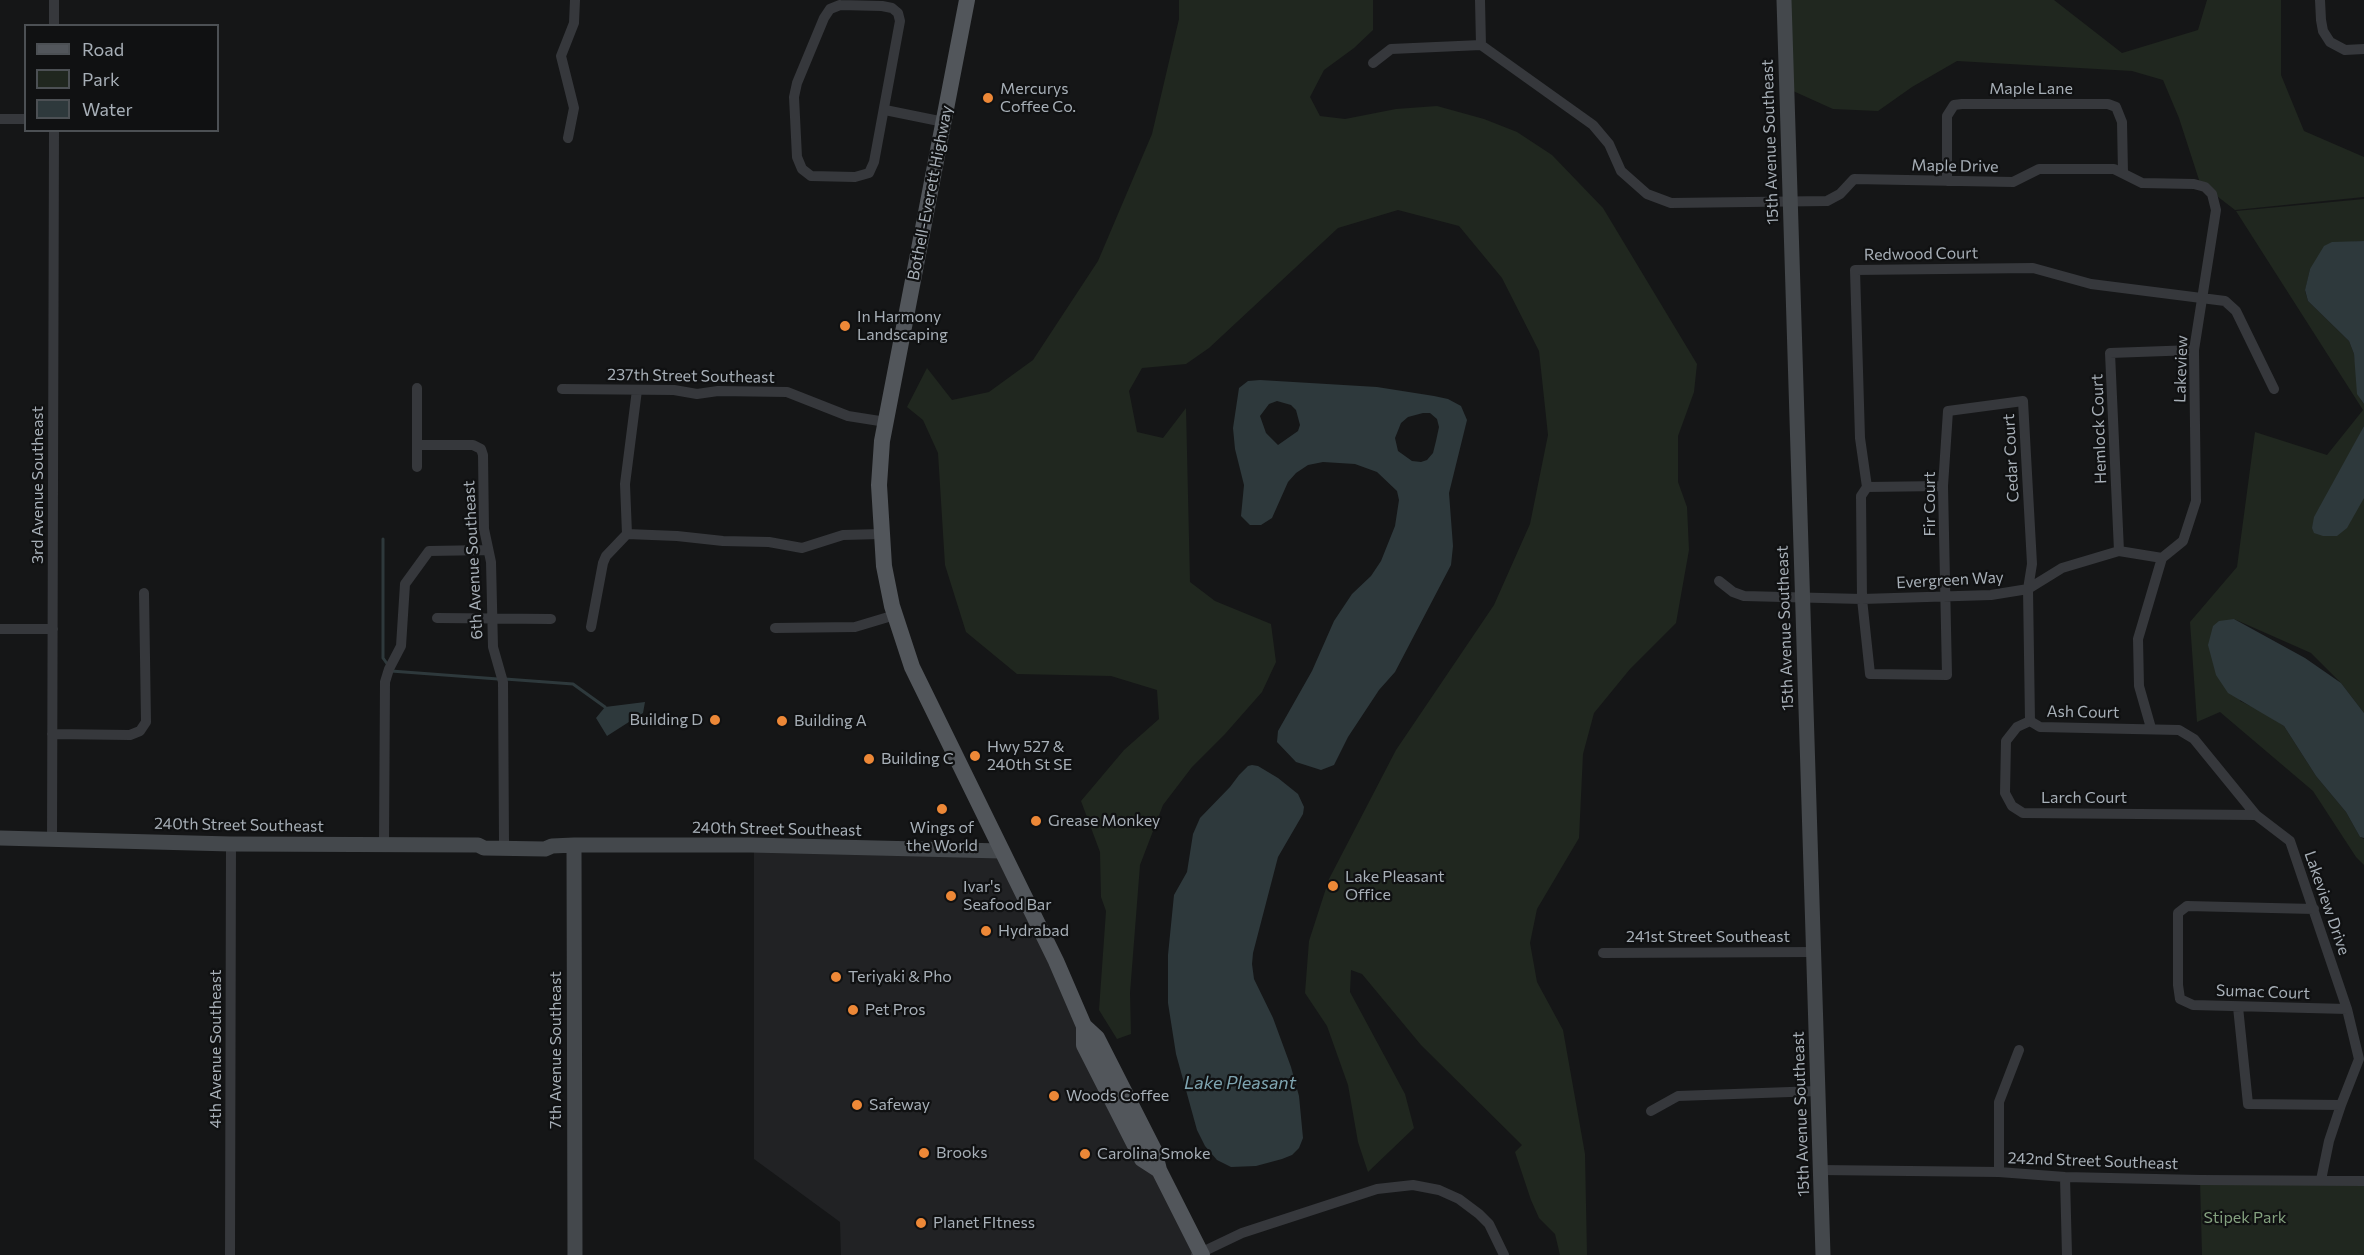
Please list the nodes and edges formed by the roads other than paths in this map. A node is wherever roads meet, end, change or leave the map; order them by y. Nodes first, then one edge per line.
1 (54, 0) edge
2 (575, 0) edge
3 (968, 0) edge
4 (1480, 0) edge
5 (1784, 0) edge
6 (2320, 0) edge
7 (54, 24) edge
8 (1481, 45) junction
9 (2364, 49) edge
10 (1373, 63) dead end
11 (885, 110) junction
12 (0, 119) edge
13 (24, 119) edge
14 (944, 122) junction
15 (54, 132) edge
16 (568, 138) dead end
17 (2123, 173) junction
18 (1947, 181) junction
19 (2194, 184) joint
20 (1790, 202) junction
21 (2201, 298) junction
22 (2194, 350) junction
23 (417, 388) dead end
24 (562, 389) dead end
25 (2274, 389) dead end
26 (637, 390) junction
27 (1948, 411) joint
28 (886, 422) junction
29 (417, 445) junction
30 (417, 466) dead end
31 (1943, 486) junction
32 (1867, 487) junction
33 (627, 534) junction
34 (881, 534) junction
35 (488, 550) junction
36 (2119, 550) junction
37 (2162, 558) junction
38 (1719, 581) dead end
39 (2028, 590) junction
40 (144, 593) dead end
41 (1802, 596) junction
42 (1945, 598) junction
43 (1862, 599) junction
44 (895, 615) junction
45 (437, 618) dead end
46 (492, 618) junction
47 (551, 619) dead end
48 (591, 627) dead end
49 (775, 628) dead end
50 (0, 629) edge
51 (53, 629) junction
52 (2030, 721) junction
53 (2151, 729) junction
54 (52, 734) junction
55 (2194, 739) joint
56 (2256, 814) junction
57 (0, 838) edge
58 (52, 839) junction
59 (504, 842) junction
60 (231, 844) junction
61 (384, 844) junction
62 (478, 845) junction
63 (574, 845) junction
64 (552, 846) junction
65 (1002, 850) junction
66 (2314, 909) junction
67 (1814, 952) junction
68 (1604, 953) dead end
69 (2238, 1007) junction
70 (2347, 1009) junction
71 (2019, 1050) dead end
72 (1818, 1091) junction
73 (2341, 1105) junction
74 (1652, 1111) dead end
75 (1820, 1170) junction
76 (1999, 1172) junction
77 (2064, 1177) junction
78 (2321, 1180) junction
79 (2364, 1181) edge
80 (1199, 1254) edge
81 (230, 1255) edge
82 (575, 1255) edge
83 (1504, 1255) edge
84 (1823, 1255) edge
85 (2067, 1255) edge

1 - 7 street
2 - 16 street
3 - 14 main road, Bothell-Everett Highway
4 - 8 street
5 - 20 street, 15th Avenue Southeast
6 - 9 street
8 - 10 street
8 - 20 street, Maple Drive
11 - 11 street
11 - 14 street
12 - 13 street
14 - 28 main road, Bothell-Everett Highway
15 - 51 street, 3rd Avenue Southeast
17 - 18 street, Maple Drive
17 - 18 street, Maple Lane
17 - 19 street, Maple Drive
18 - 20 street, Maple Drive
19 - 21 street, Lakeview
20 - 41 street, 15th Avenue Southeast
21 - 22 street, Lakeview
21 - 25 street
21 - 32 street, Redwood Court
22 - 36 street, Hemlock Court
22 - 37 street, Lakeview
23 - 29 street
24 - 26 street, 237th Street Southeast
26 - 28 street, 237th Street Southeast
26 - 33 street
27 - 31 street, Fir Court
27 - 39 street, Cedar Court
28 - 34 main road, Bothell-Everett Highway
29 - 30 street
29 - 35 street, 6th Avenue Southeast
31 - 32 street
31 - 42 street, Fir Court
32 - 43 street
33 - 34 street
33 - 48 street
34 - 44 main road, Bothell-Everett Highway
35 - 46 street, 6th Avenue Southeast
35 - 61 street
36 - 37 street, Evergreen Way
36 - 39 street, Evergreen Way
37 - 53 street
38 - 41 street, Evergreen Way
39 - 42 street, Evergreen Way
39 - 52 street, Ash Court
40 - 54 street
41 - 43 street, Evergreen Way
41 - 67 street, 15th Avenue Southeast
42 - 43 street, Evergreen Way
42 - 43 street, Fir Court
44 - 49 street
44 - 65 main road, Bothell-Everett Highway
45 - 46 street
46 - 47 street
46 - 59 street, 6th Avenue Southeast
50 - 51 street
51 - 54 street, 3rd Avenue Southeast
52 - 53 street, Ash Court
52 - 56 street, Larch Court
53 - 55 street, Ash Court
54 - 58 street, 3rd Avenue Southeast
55 - 56 street, Lakeview Drive
56 - 66 street, Lakeview Drive
57 - 58 street, 240th Street Southeast
58 - 60 street, 240th Street Southeast
59 - 62 street, 240th Street Southeast
59 - 64 street, 240th Street Southeast
60 - 61 street, 240th Street Southeast
60 - 81 street, 4th Avenue Southeast
61 - 62 street, 240th Street Southeast
62 - 64 street, 240th Street Southeast
63 - 64 street, 240th Street Southeast
63 - 65 street, 240th Street Southeast
63 - 82 street, 7th Avenue Southeast
65 - 80 main road, Bothell-Everett Highway
66 - 69 street, Sumac Court
66 - 70 street, Lakeview Drive
67 - 68 street, 241st Street Southeast
67 - 72 street, 15th Avenue Southeast
69 - 70 street, Sumac Court
69 - 73 street
70 - 73 street, Lakeview Drive
71 - 76 street
72 - 74 street
72 - 75 street, 15th Avenue Southeast
73 - 78 street, Lakeview Drive
75 - 76 street, 242nd Street Southeast
75 - 84 street, 15th Avenue Southeast
76 - 77 street, 242nd Street Southeast
77 - 78 street, 242nd Street Southeast
77 - 85 street
78 - 79 street, 242nd Street Southeast
80 - 83 street

